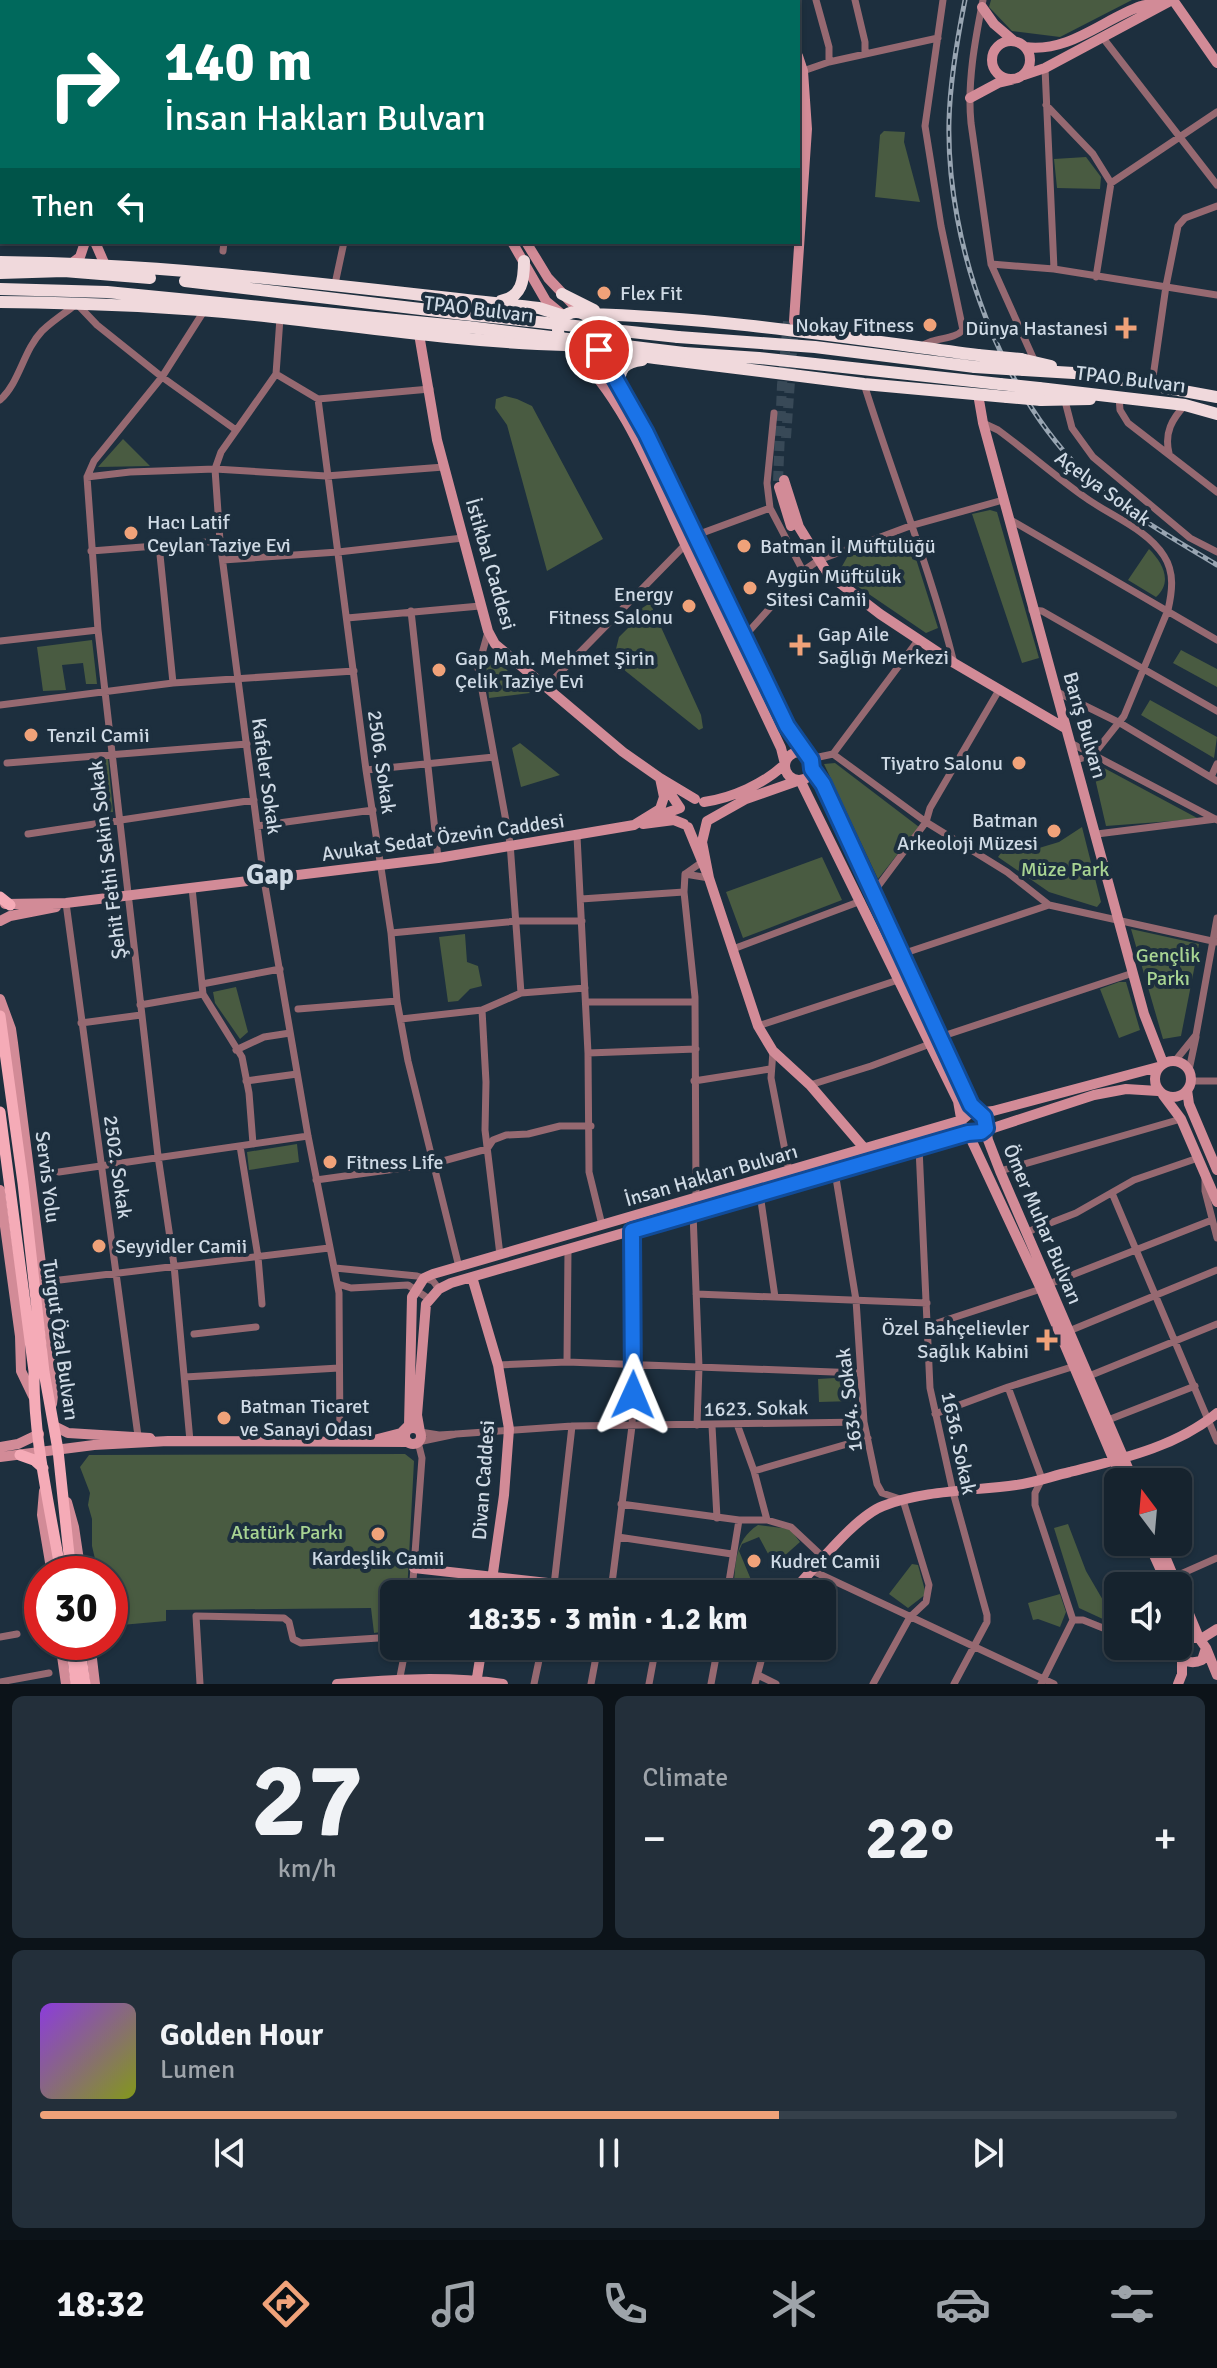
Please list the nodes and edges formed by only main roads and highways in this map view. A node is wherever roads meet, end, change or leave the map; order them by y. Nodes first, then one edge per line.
1 (524, 261) road end
2 (0, 262) edge
3 (0, 273) edge
4 (0, 289) edge
5 (562, 294) road end
6 (0, 302) edge
7 (491, 303) junction
8 (582, 313) junction
9 (609, 315) junction
10 (564, 316) junction
11 (594, 343) junction
12 (567, 346) junction
13 (655, 358) junction
14 (977, 361) junction
15 (1090, 374) junction
16 (619, 386) road end
17 (1040, 394) junction
18 (1119, 397) junction
19 (1217, 397) edge
20 (1217, 414) edge
21 (0, 1016) edge
22 (6, 1049) edge
23 (0, 1112) edge
24 (33, 1283) junction
25 (20, 1455) road end
26 (44, 1469) junction
27 (58, 1556) edge
28 (69, 1556) edge
29 (73, 1660) edge
30 (82, 1660) edge
31 (76, 1684) edge
32 (85, 1684) edge

1 - 7 highway
2 - 7 highway, TPAO Bulvarı
3 - 14 highway, TPAO Bulvarı, bridge
4 - 17 highway, TPAO Bulvarı, bridge
5 - 9 highway
6 - 12 highway, TPAO Bulvarı
7 - 10 highway, TPAO Bulvarı
8 - 9 highway
8 - 10 highway
8 - 11 highway
9 - 14 highway
10 - 12 highway
11 - 12 highway
11 - 13 highway
13 - 16 highway
13 - 17 highway, bridge
14 - 15 highway, TPAO Bulvarı, bridge
14 - 15 highway, bridge
15 - 19 highway, TPAO Bulvarı
17 - 18 highway, TPAO Bulvarı
17 - 18 highway
18 - 20 highway, TPAO Bulvarı
21 - 22 main road, Turgut Özal Bulvarı
22 - 24 main road, Turgut Özal Bulvarı
23 - 24 main road, Turgut Özal Bulvarı
24 - 26 main road, Turgut Özal Bulvarı
24 - 28 main road, Turgut Özal Bulvarı
25 - 26 main road
26 - 27 main road, Turgut Özal Bulvarı
29 - 31 main road
30 - 32 main road

